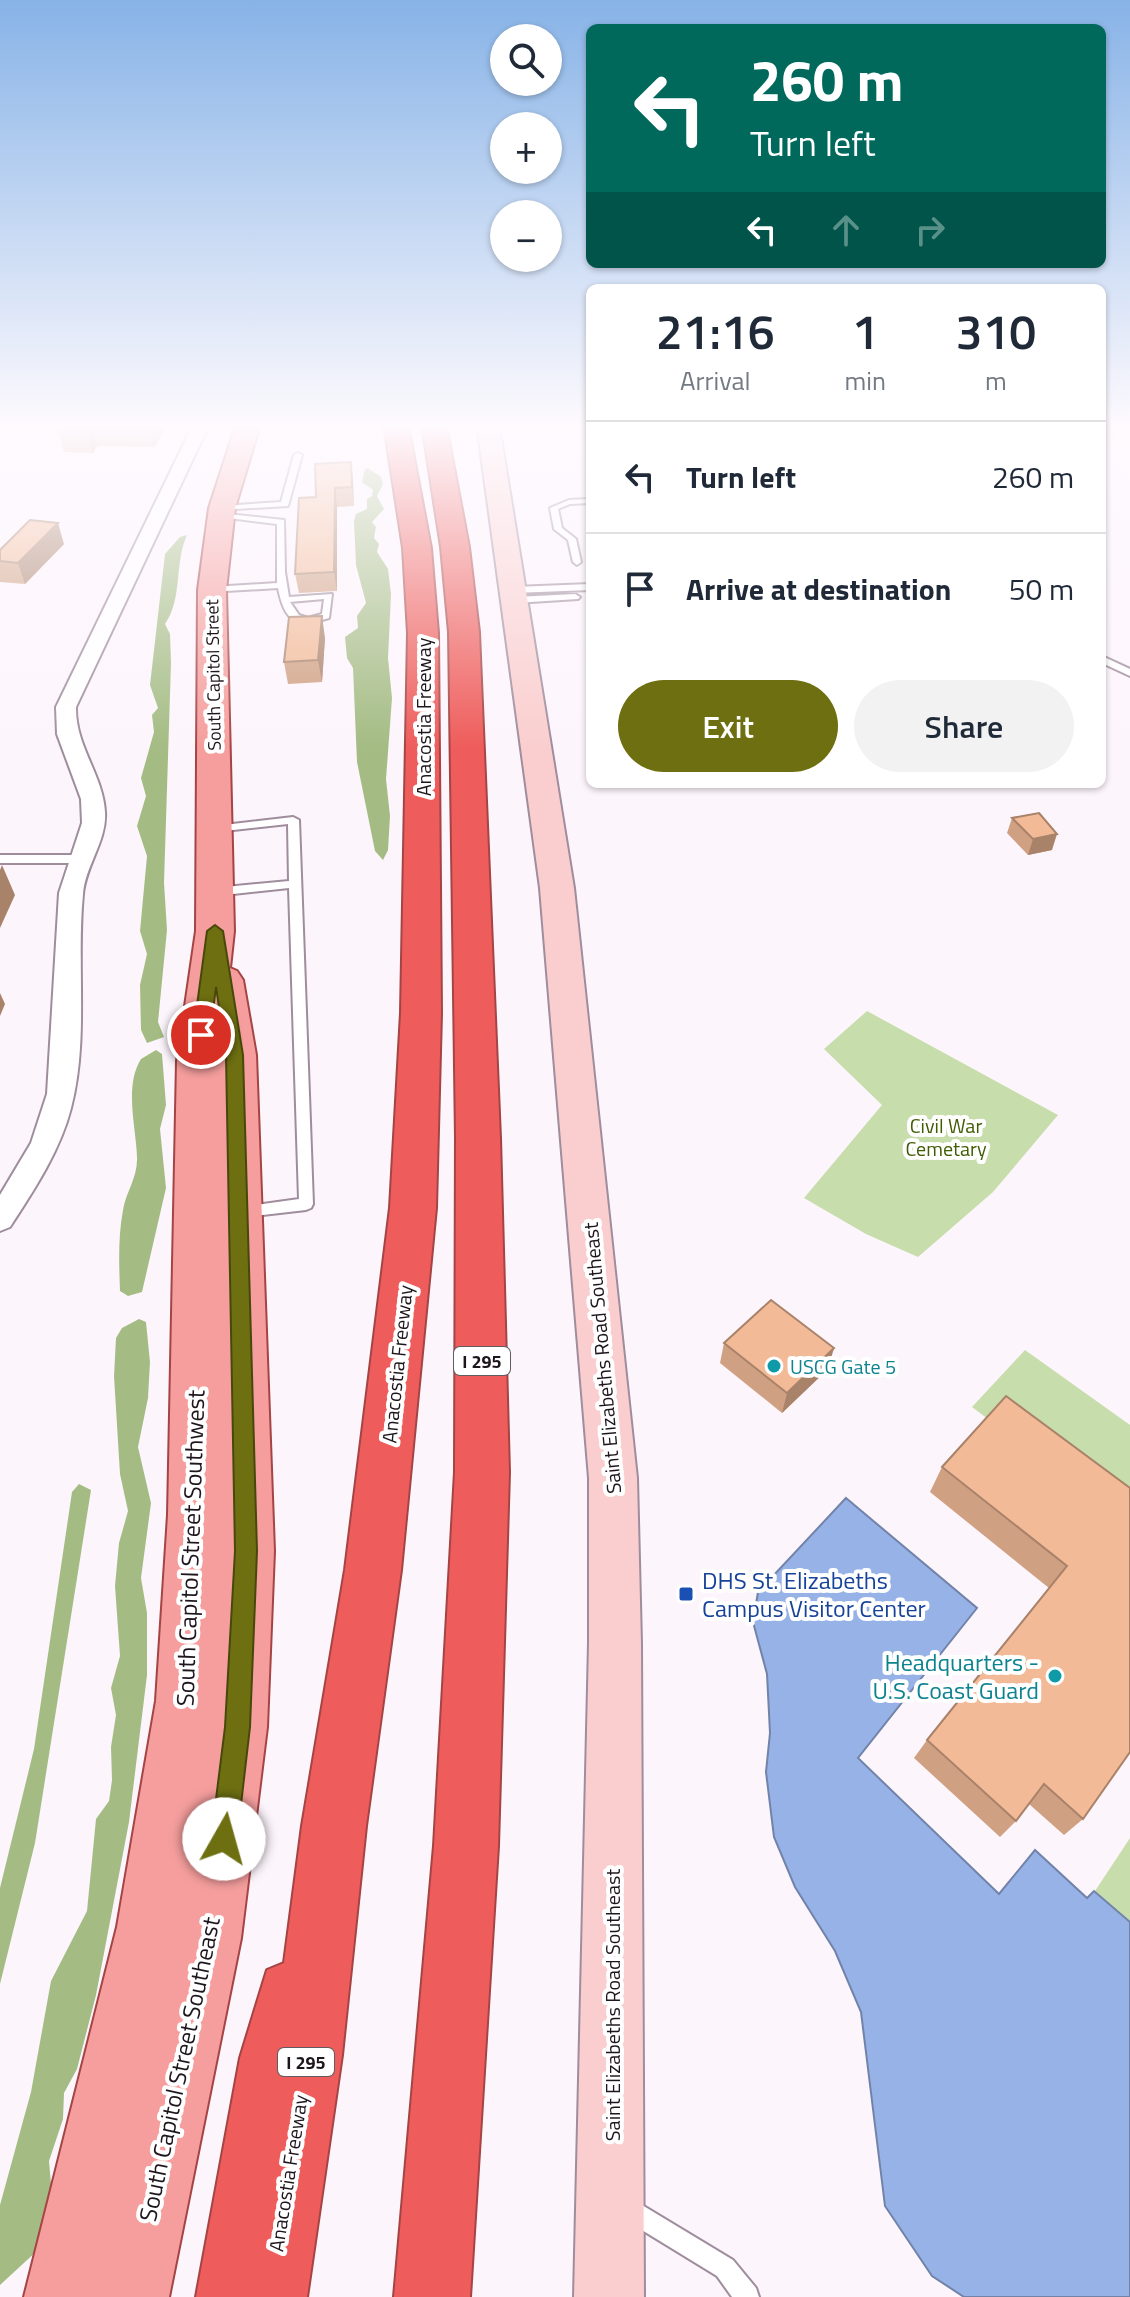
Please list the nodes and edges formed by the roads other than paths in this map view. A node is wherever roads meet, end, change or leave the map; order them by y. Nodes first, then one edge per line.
1 (150, 532) edge
2 (219, 532) edge
3 (281, 532) edge
4 (414, 532) edge
5 (452, 532) edge
6 (504, 532) edge
7 (562, 532) edge
8 (577, 562) dead end
9 (282, 585) junction
10 (586, 587) edge
11 (212, 590) junction
12 (514, 595) junction
13 (586, 596) edge
14 (285, 600) junction
15 (1106, 661) edge
16 (1130, 673) edge
17 (214, 829) junction
18 (0, 859) edge
19 (83, 859) junction
20 (296, 884) junction
21 (215, 911) junction
22 (237, 1212) junction
23 (0, 1219) edge
24 (334, 1826) junction
25 (611, 2198) junction
26 (62, 2297) edge
27 (131, 2297) edge
28 (234, 2297) edge
29 (269, 2297) edge
30 (432, 2297) edge
31 (609, 2297) edge
32 (747, 2297) edge

1 - 19 street
2 - 11 main road, South Capitol Street
3 - 9 lane
4 - 24 highway, Anacostia Freeway / I 295
5 - 30 highway, Anacostia Freeway / I 295
6 - 12 main road, Saint Elizabeths Road Southeast
7 - 8 lane
9 - 11 lane
9 - 14 lane
10 - 12 lane
11 - 17 main road, South Capitol Street
12 - 13 lane
12 - 25 main road, Saint Elizabeths Road Southeast
14 - 14 lane
15 - 16 lane
17 - 20 lane
17 - 21 main road, South Capitol Street
18 - 19 lane
19 - 23 street
20 - 21 lane
20 - 22 lane
21 - 22 main road, South Capitol Street Southeast
21 - 26 main road, South Capitol Street Southwest
22 - 27 main road, South Capitol Street Southeast
24 - 28 highway
24 - 29 highway, Anacostia Freeway / I 295
25 - 31 main road, Saint Elizabeths Road Southeast
25 - 32 lane

